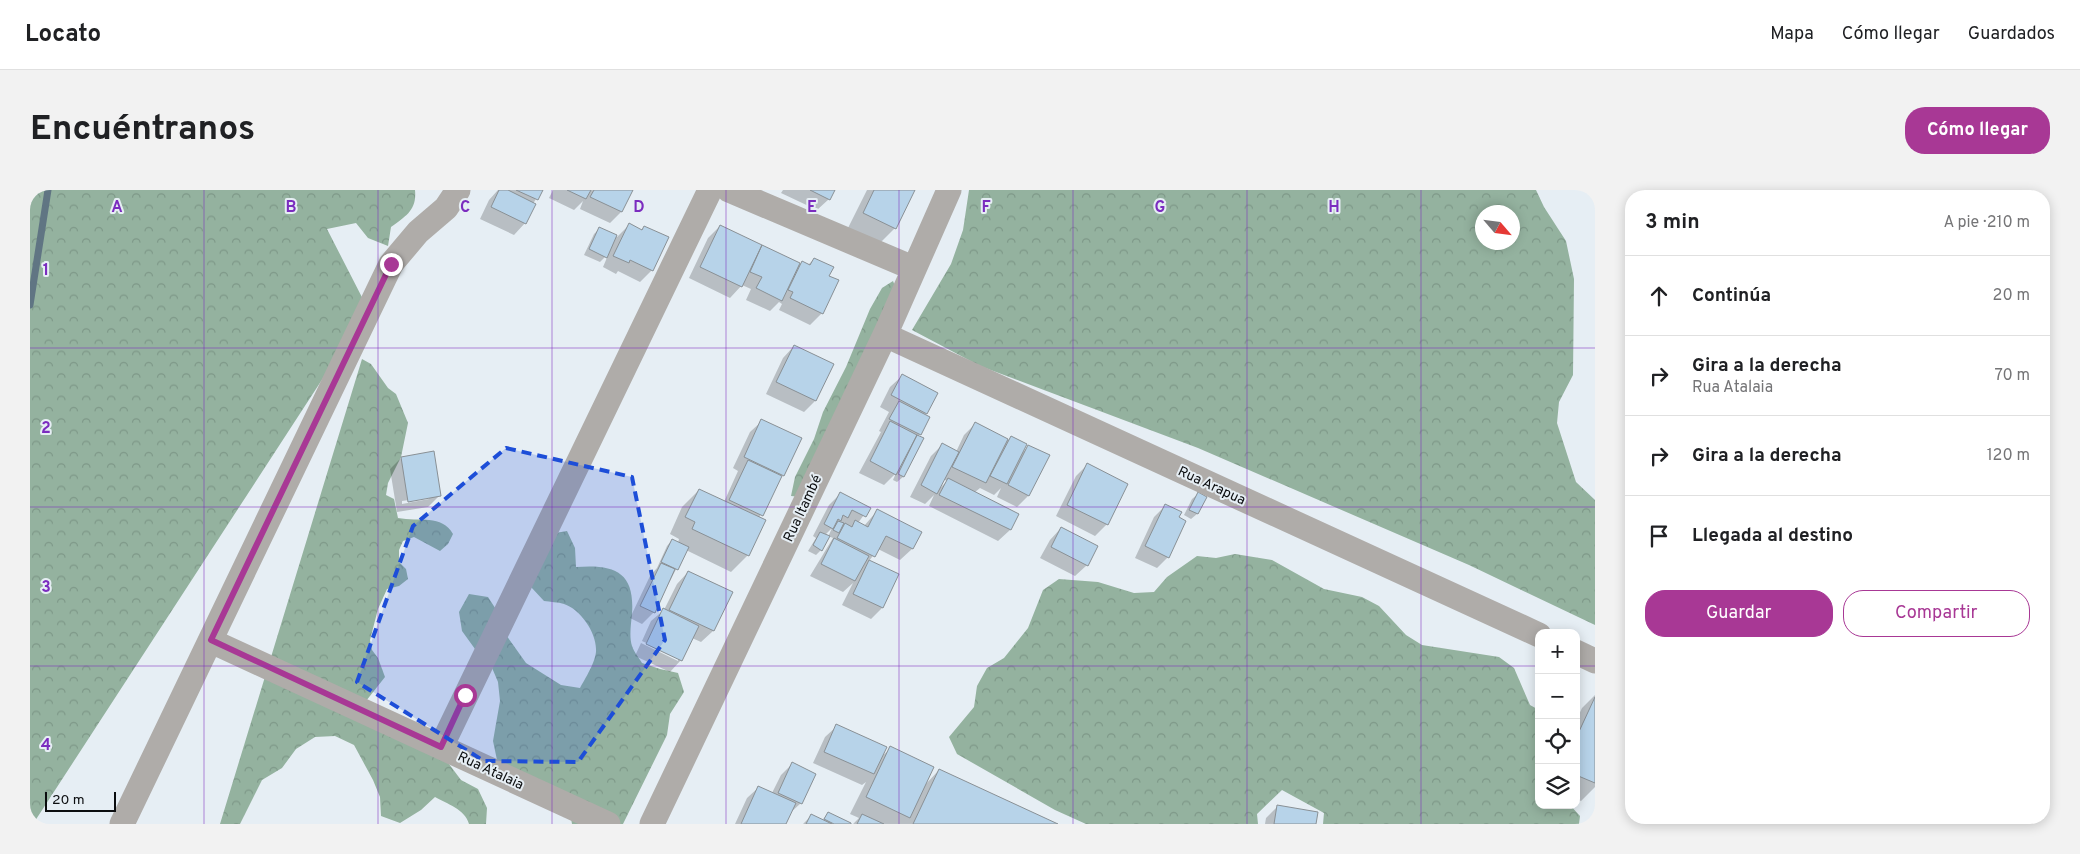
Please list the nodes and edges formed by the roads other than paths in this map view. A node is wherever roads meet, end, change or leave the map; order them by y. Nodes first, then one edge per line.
1 (458, 190) edge
2 (710, 190) edge
3 (729, 190) edge
4 (949, 190) edge
5 (913, 268) junction
6 (885, 335) junction
7 (1535, 633) edge
8 (211, 640) junction
9 (1580, 654) edge
10 (1595, 660) edge
11 (441, 747) junction
12 (122, 824) edge
13 (608, 824) edge
14 (652, 824) edge

1 - 8 street
2 - 11 street
3 - 5 street
4 - 5 street, Rua Itambé
5 - 6 street, Rua Itambé
6 - 7 street, Rua Arapua
6 - 14 street, Rua Itambé
8 - 11 street, Rua Atalaia
8 - 12 street
9 - 10 street
11 - 13 street, Rua Atalaia

